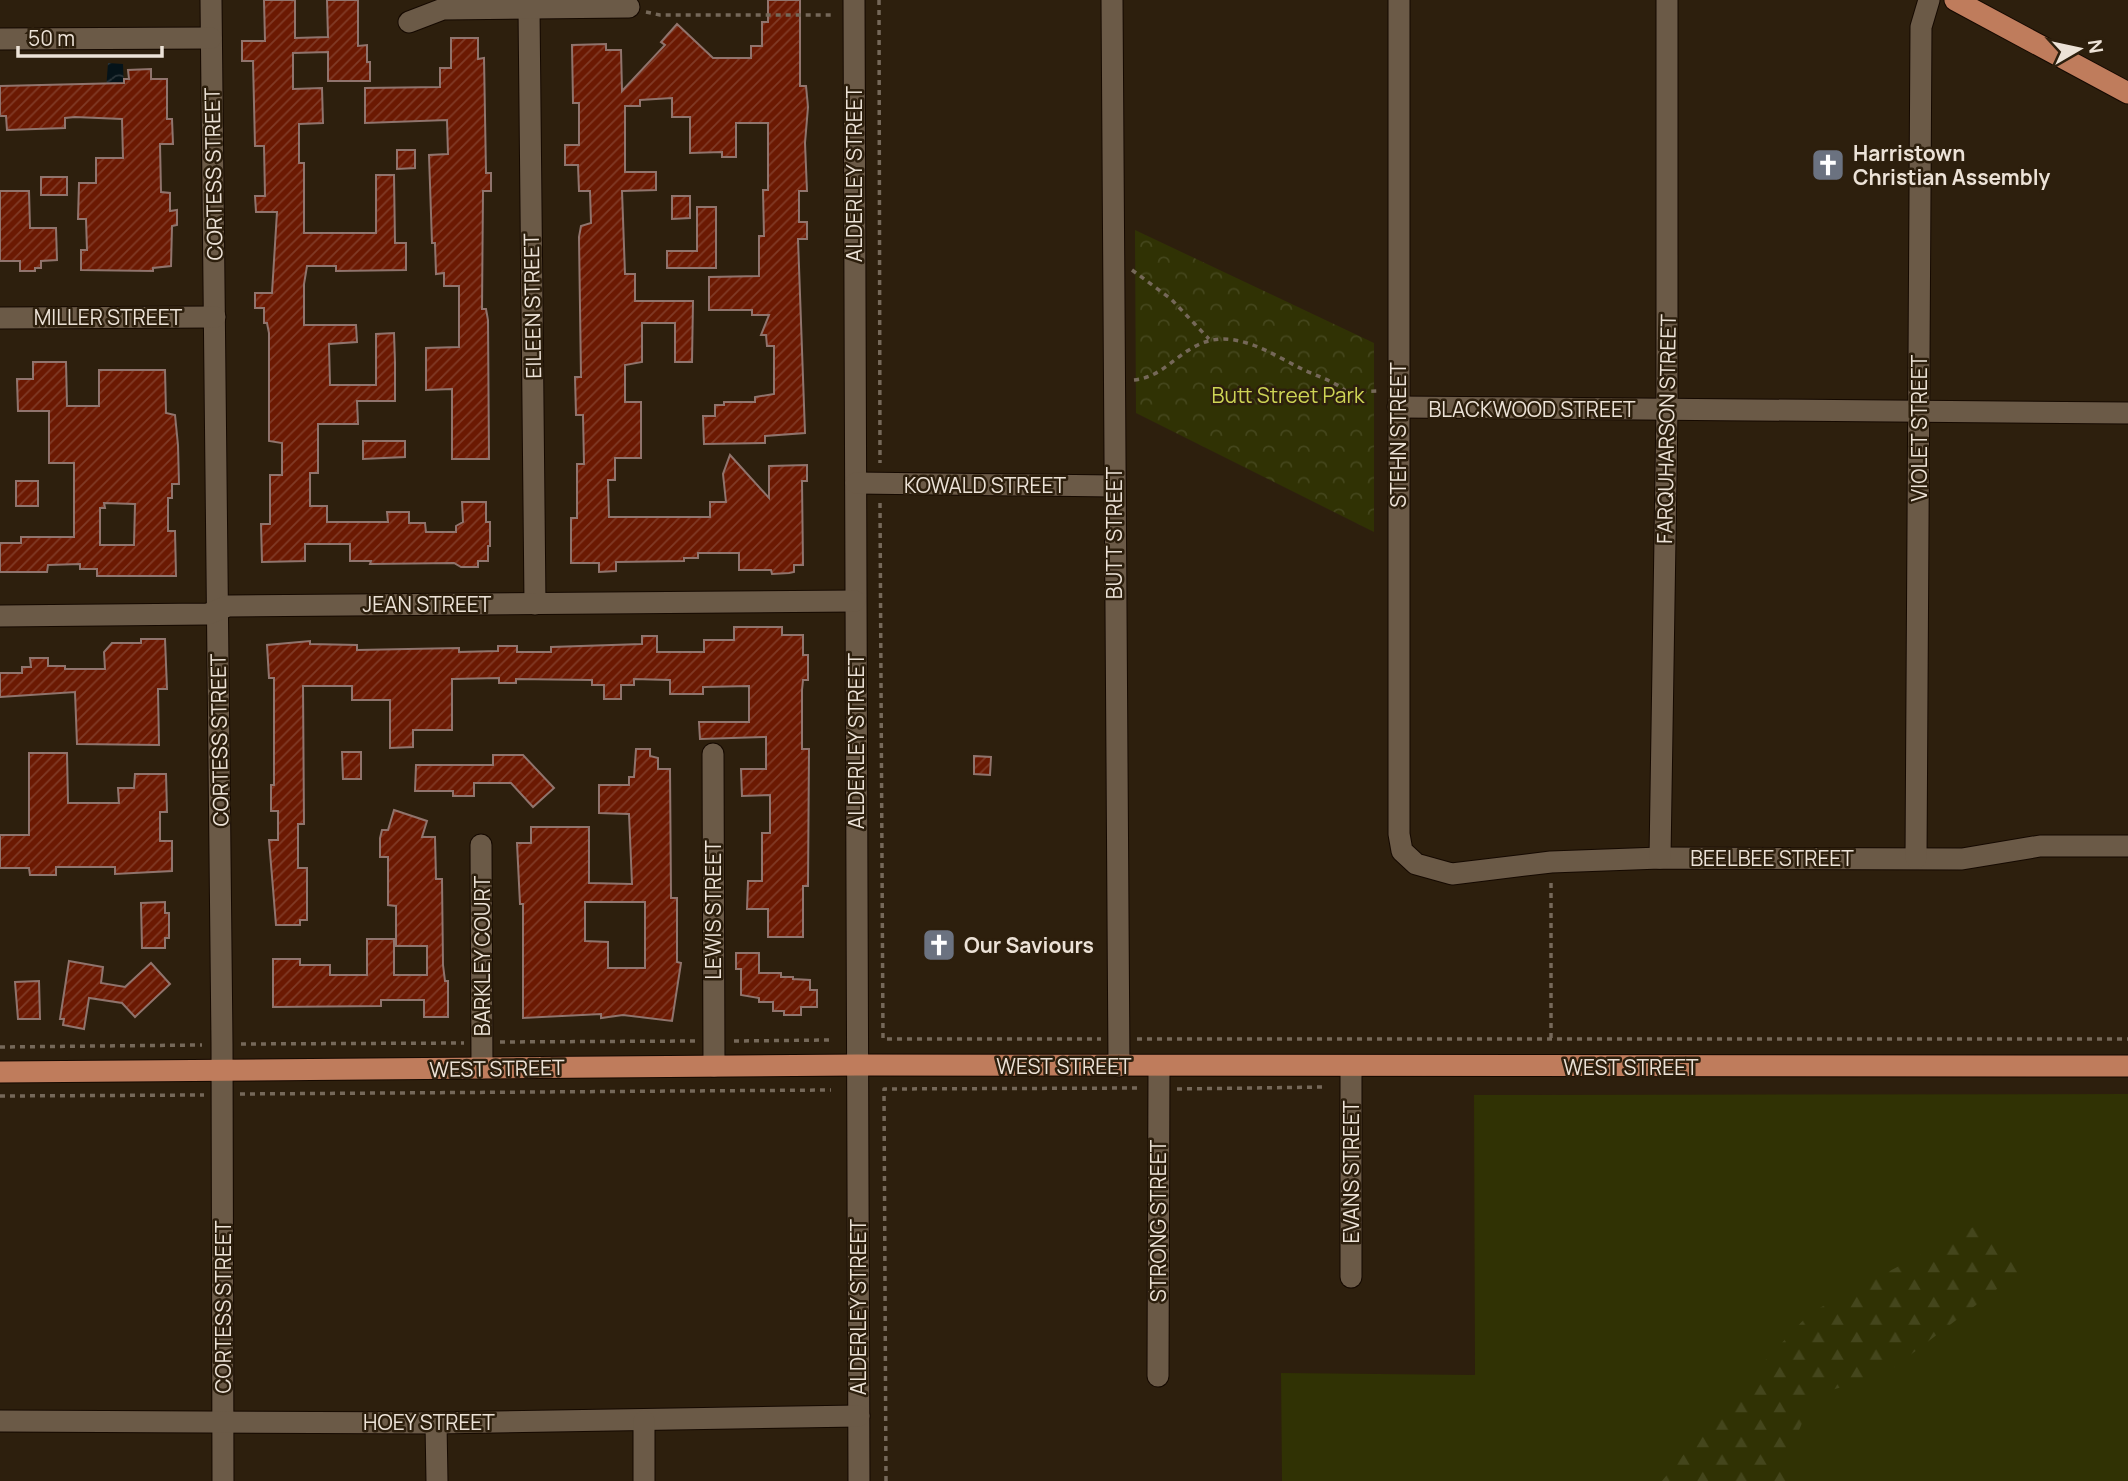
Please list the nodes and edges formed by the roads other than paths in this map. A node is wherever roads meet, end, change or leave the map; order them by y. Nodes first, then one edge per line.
1 (211, 0) edge
2 (1112, 0) edge
3 (1399, 0) edge
4 (1667, 0) edge
5 (1929, 0) edge
6 (1955, 0) edge
7 (629, 7) road end
8 (854, 7) edge
9 (529, 8) junction
10 (409, 22) dead end
11 (211, 38) junction
12 (0, 39) edge
13 (2128, 93) edge
14 (215, 317) junction
15 (0, 318) edge
16 (1398, 399) junction
17 (1667, 410) junction
18 (1919, 412) junction
19 (2128, 413) edge
20 (856, 483) junction
21 (1113, 486) junction
22 (855, 601) junction
23 (535, 604) junction
24 (218, 610) junction
25 (0, 616) edge
26 (713, 754) dead end
27 (481, 845) dead end
28 (2128, 846) edge
29 (1660, 858) junction
30 (1916, 858) junction
31 (1416, 864) joint
32 (857, 1065) junction
33 (714, 1066) junction
34 (1119, 1066) junction
35 (1159, 1066) junction
36 (2128, 1066) edge
37 (1351, 1067) junction
38 (482, 1068) junction
39 (222, 1070) junction
40 (0, 1072) edge
41 (1351, 1277) dead end
42 (1158, 1376) dead end
43 (859, 1416) junction
44 (223, 1419) junction
45 (0, 1421) edge
46 (644, 1421) junction
47 (436, 1423) junction
48 (223, 1481) edge
49 (437, 1481) edge
50 (644, 1481) edge
51 (859, 1481) edge

1 - 11 street, CORTESS STREET
2 - 21 street, BUTT STREET
3 - 16 street, STEHN STREET
4 - 17 street, FARQUHARSON STREET
5 - 18 street, VIOLET STREET
6 - 13 main road
7 - 9 street
8 - 20 street, ALDERLEY STREET
9 - 10 street
9 - 23 street, EILEEN STREET
11 - 12 street
11 - 14 street, CORTESS STREET
14 - 15 street, MILLER STREET
14 - 24 street, CORTESS STREET
16 - 17 street, BLACKWOOD STREET
16 - 31 street, STEHN STREET
17 - 18 street, BLACKWOOD STREET
17 - 29 street, FARQUHARSON STREET
18 - 19 street, BLACKWOOD STREET
18 - 30 street, VIOLET STREET
20 - 21 street, KOWALD STREET
20 - 22 street, ALDERLEY STREET
21 - 34 street, BUTT STREET
22 - 23 street, JEAN STREET
22 - 32 street, ALDERLEY STREET
23 - 24 street, JEAN STREET
24 - 25 street, JEAN STREET
24 - 39 street, CORTESS STREET
26 - 33 street, LEWIS STREET
27 - 38 street, BARKLEY COURT
28 - 30 street, BEELBEE STREET
29 - 30 street, BEELBEE STREET
29 - 31 street, BEELBEE STREET
32 - 33 main road, WEST STREET
32 - 34 main road, WEST STREET
32 - 43 street, ALDERLEY STREET
33 - 38 main road, WEST STREET
34 - 35 main road, WEST STREET
35 - 37 main road, WEST STREET
35 - 42 street, STRONG STREET
36 - 37 main road, WEST STREET
37 - 41 street, EVANS STREET
38 - 39 main road, WEST STREET
39 - 40 main road, WEST STREET
39 - 44 street, CORTESS STREET
43 - 46 street, HOEY STREET
43 - 51 street, ALDERLEY STREET
44 - 45 street, HOEY STREET
44 - 47 street, HOEY STREET
44 - 48 street, CORTESS STREET
46 - 47 street, HOEY STREET
46 - 50 street
47 - 49 street

